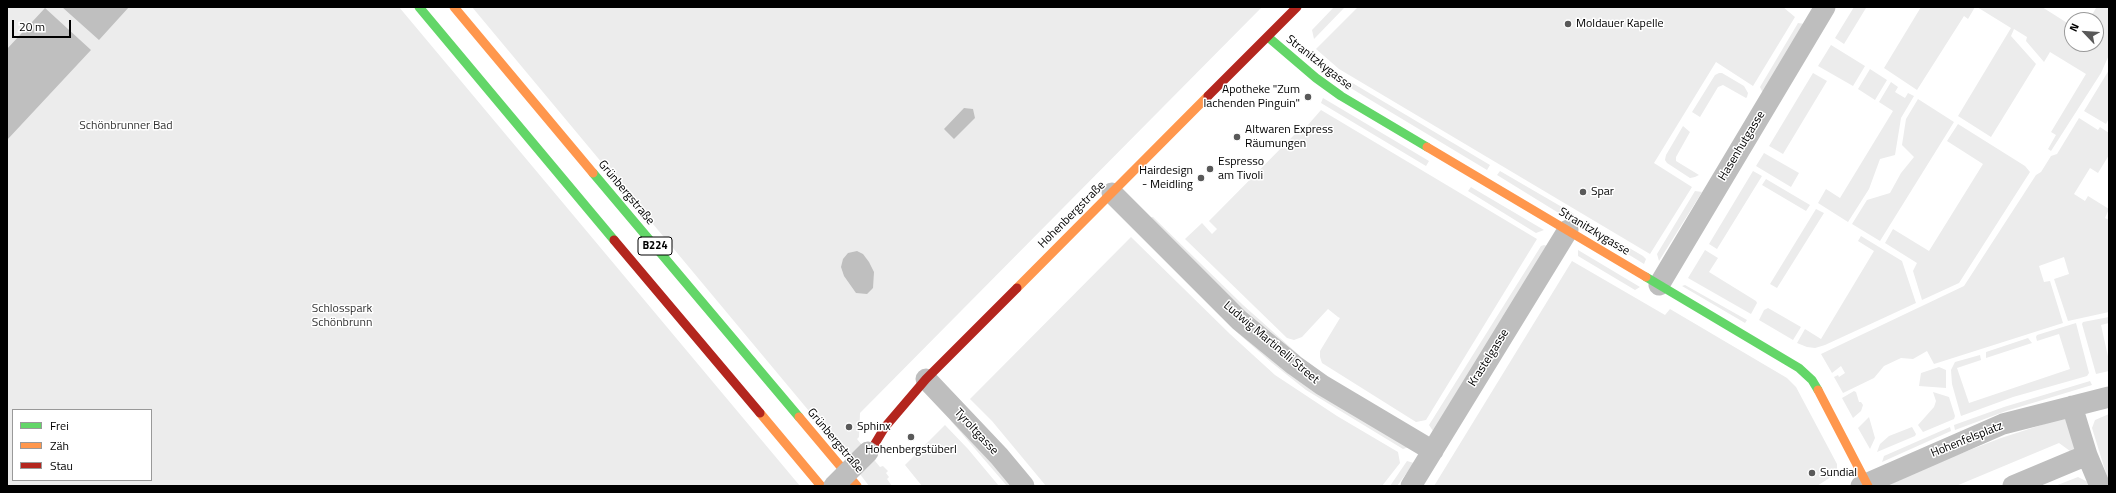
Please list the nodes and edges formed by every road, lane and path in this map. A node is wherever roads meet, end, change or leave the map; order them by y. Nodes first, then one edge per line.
1 (419, 7) edge
2 (454, 7) edge
3 (1297, 7) edge
4 (1824, 8) edge
5 (1268, 37) junction
6 (1112, 193) junction
7 (1568, 230) junction
8 (1659, 285) junction
9 (926, 379) junction
10 (2109, 397) edge
11 (2072, 406) junction
12 (870, 449) joint
13 (1433, 451) junction
14 (2087, 455) junction
15 (1865, 485) edge
16 (821, 486) edge
17 (834, 486) edge
18 (857, 486) edge
19 (1024, 486) edge
20 (1410, 486) edge
21 (2014, 486) edge
22 (2100, 486) edge

1 - 16 street, B224
2 - 18 street, Grünbergstraße / B224
3 - 5 street, Hohenbergstraße
4 - 8 street, Hasenhutgasse
5 - 6 street, Hohenbergstraße
5 - 7 street, Stranitzkygasse
6 - 9 street, Hohenbergstraße
6 - 13 street, Ludwig Martinelli Street
7 - 8 street, Stranitzkygasse
7 - 13 street, Krastelgasse
8 - 15 street, Stranitzkygasse
9 - 12 street, Hohenbergstraße
9 - 19 street, Tyroltgasse
10 - 11 street, Hohenfelsplatz
11 - 14 street
11 - 15 street, Hohenfelsplatz
12 - 17 street, bridge
13 - 20 street, Krastelgasse
14 - 21 street
14 - 22 street

